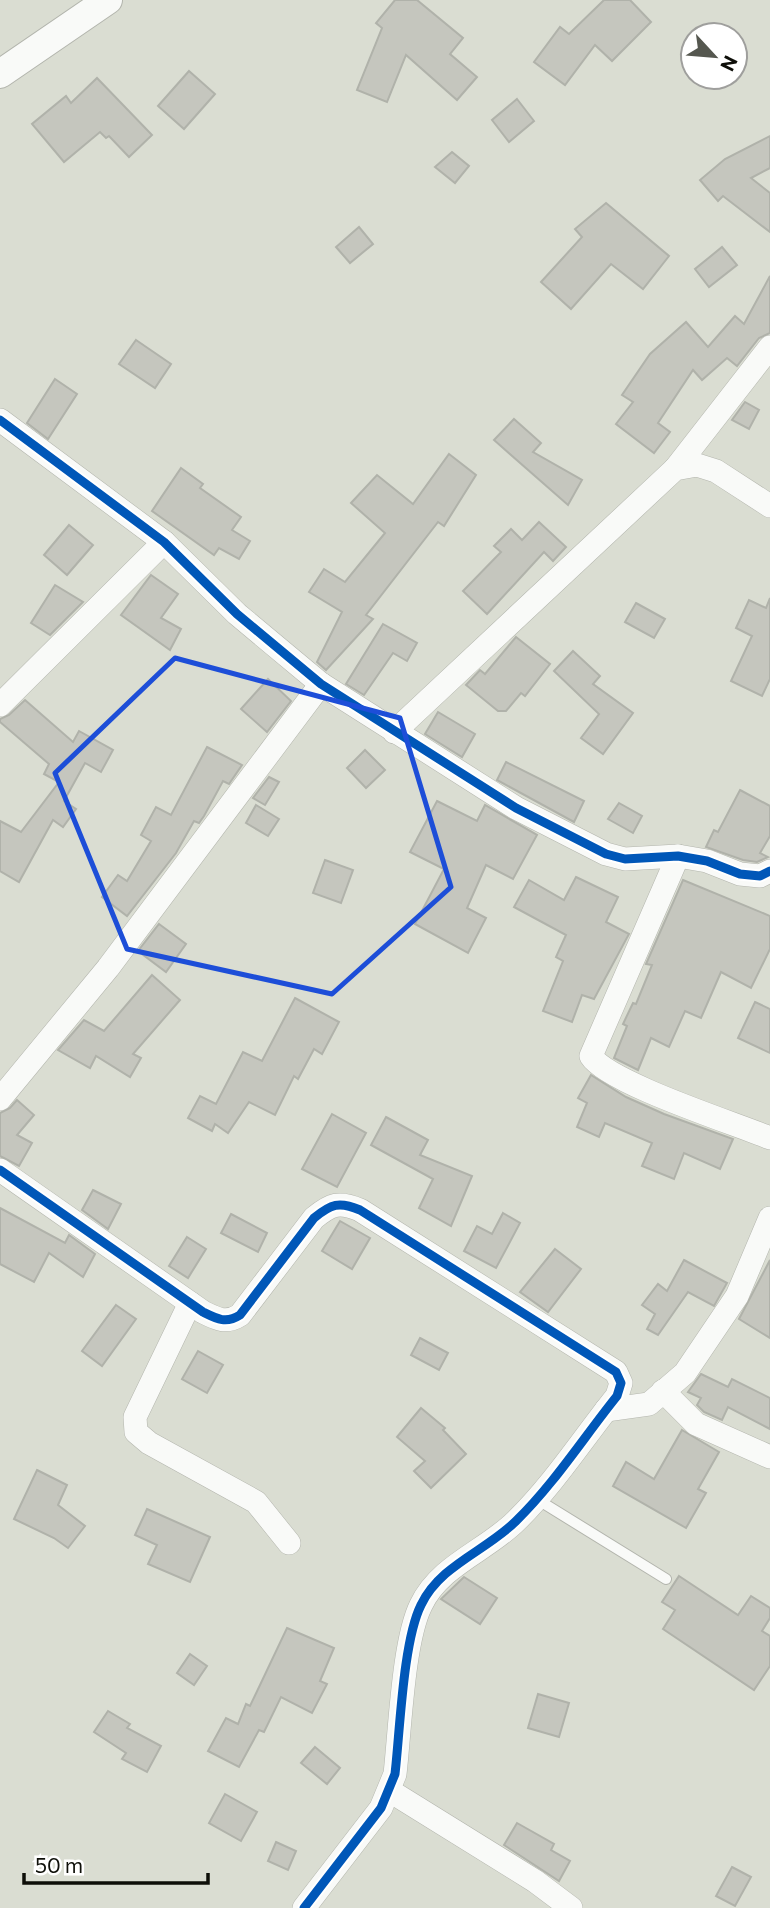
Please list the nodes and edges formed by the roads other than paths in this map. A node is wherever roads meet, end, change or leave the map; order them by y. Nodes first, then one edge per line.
1 (108, 0) edge
2 (0, 74) edge
3 (770, 347) edge
4 (0, 420) edge
5 (675, 468) junction
6 (770, 506) edge
7 (164, 542) junction
8 (321, 684) junction
9 (0, 705) edge
10 (394, 732) junction
11 (678, 856) junction
12 (770, 871) edge
13 (0, 1098) edge
14 (770, 1138) edge
15 (0, 1170) edge
16 (770, 1219) edge
17 (190, 1303) junction
18 (663, 1391) junction
19 (606, 1410) junction
20 (770, 1457) edge
21 (535, 1498) junction
22 (289, 1543) dead end
23 (666, 1579) dead end
24 (390, 1791) junction
25 (304, 1908) edge
26 (571, 1908) edge

1 - 2 street
3 - 5 street
4 - 7 street
5 - 6 street
5 - 10 street
7 - 8 street
7 - 9 street
8 - 10 street
8 - 13 street
10 - 11 street
11 - 12 street
11 - 14 street
15 - 17 street
16 - 18 street
17 - 19 street
17 - 22 street
18 - 19 street
18 - 20 street
19 - 21 street
21 - 23 lane
21 - 24 street
24 - 25 street
24 - 26 street

